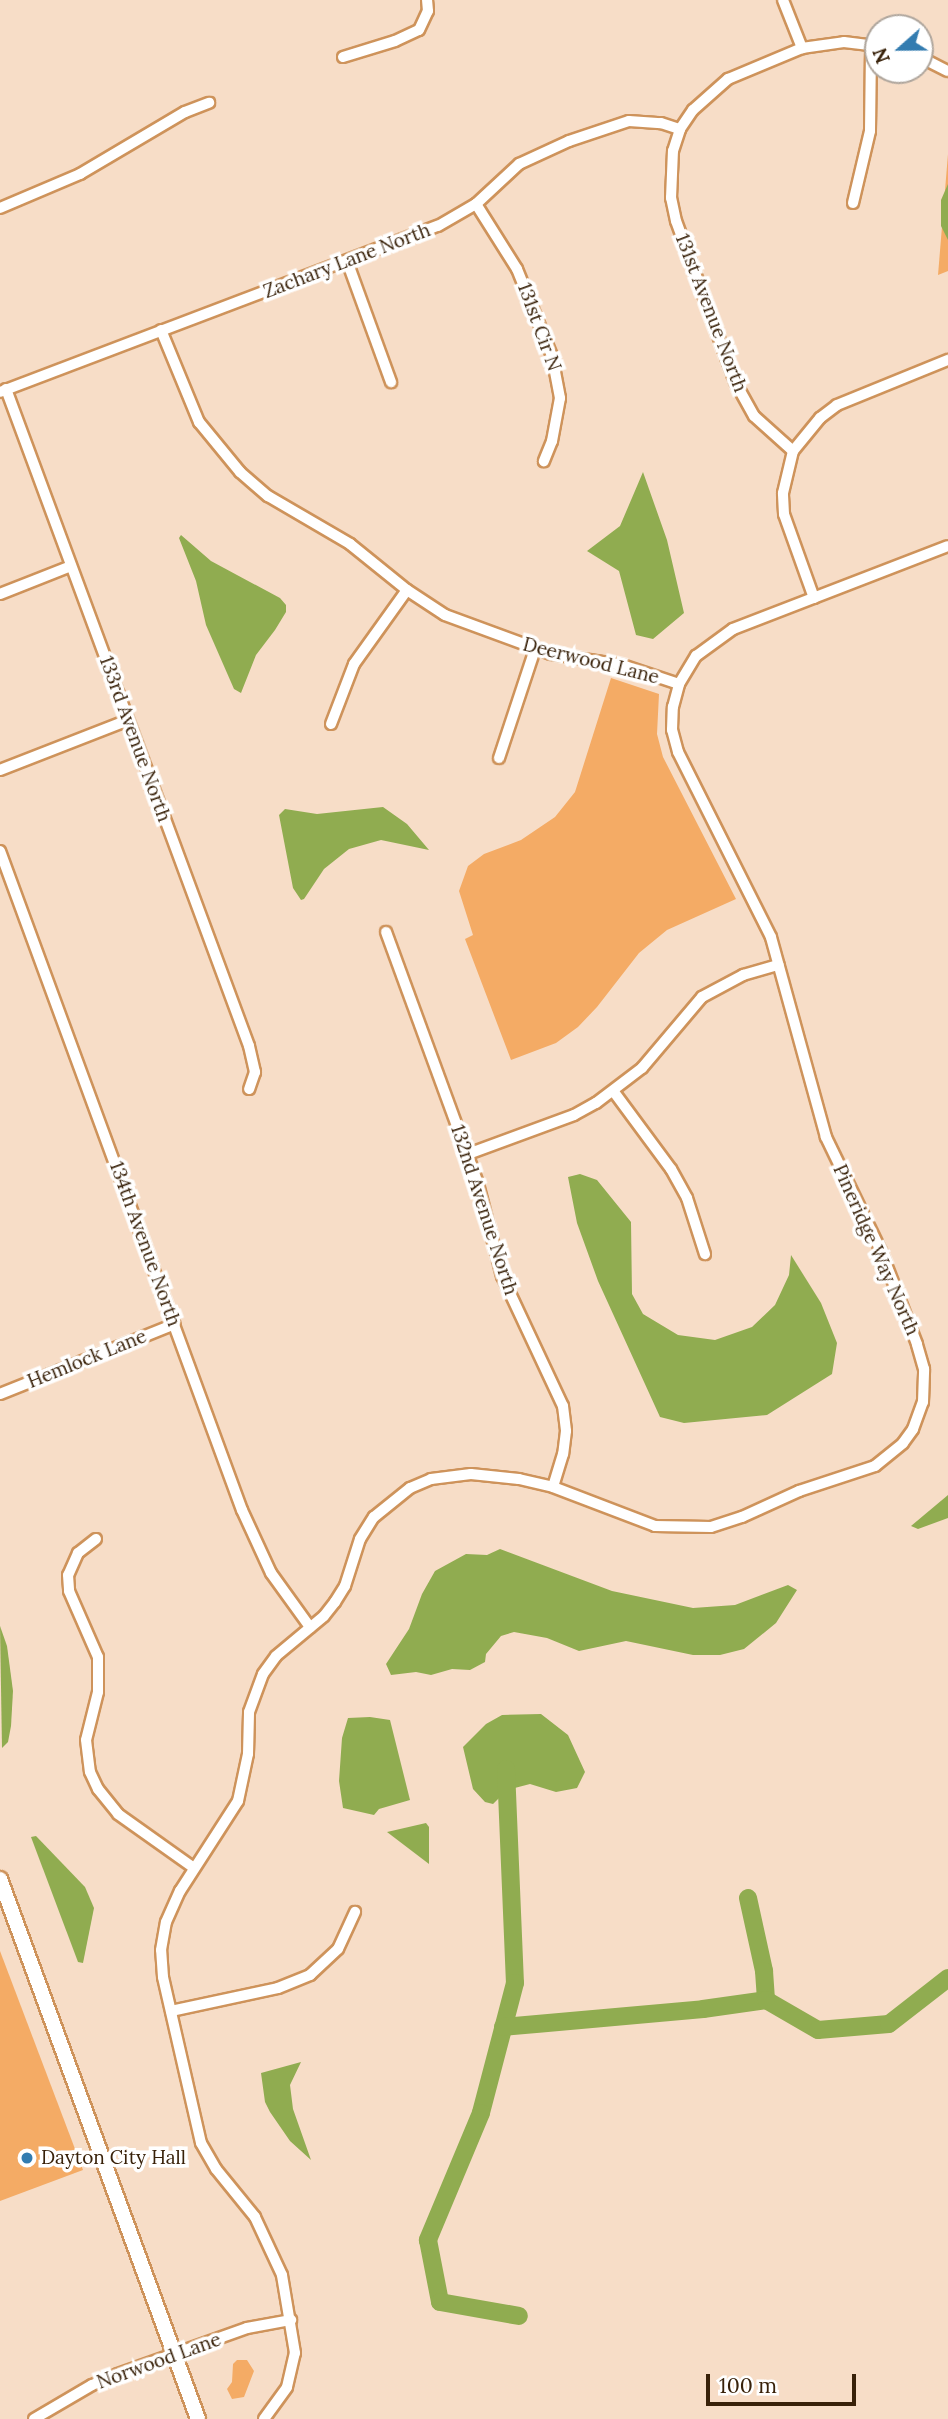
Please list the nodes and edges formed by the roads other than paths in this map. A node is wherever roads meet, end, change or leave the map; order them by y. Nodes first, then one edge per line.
1 (427, 0) edge
2 (783, 0) edge
3 (864, 44) edge
4 (802, 48) junction
5 (343, 57) dead end
6 (873, 84) edge
7 (209, 103) dead end
8 (680, 129) junction
9 (853, 203) dead end
10 (475, 204) junction
11 (0, 208) edge
12 (347, 261) junction
13 (161, 330) junction
14 (948, 360) edge
15 (391, 382) dead end
16 (3, 391) edge
17 (793, 451) junction
18 (544, 461) dead end
19 (948, 546) edge
20 (71, 566) junction
21 (407, 590) junction
22 (0, 594) edge
23 (814, 598) junction
24 (535, 649) junction
25 (678, 684) junction
26 (128, 720) junction
27 (331, 724) dead end
28 (499, 758) dead end
29 (0, 770) edge
30 (0, 851) edge
31 (386, 932) dead end
32 (779, 965) junction
33 (249, 1089) dead end
34 (614, 1092) junction
35 (468, 1154) junction
36 (705, 1254) dead end
37 (175, 1324) junction
38 (0, 1394) edge
39 (553, 1487) junction
40 (96, 1539) dead end
41 (310, 1627) junction
42 (194, 1868) junction
43 (0, 1879) edge
44 (355, 1912) dead end
45 (171, 2011) junction
46 (291, 2320) junction
47 (174, 2355) junction
48 (34, 2419) edge
49 (198, 2419) edge
50 (264, 2419) edge

1 - 5 street
2 - 4 street
3 - 4 street
4 - 8 street
6 - 9 street
7 - 11 street
8 - 10 street, Zachary Lane North
8 - 17 street, 131st Avenue North
10 - 12 street, Zachary Lane North
10 - 18 street, 131st Cir N
12 - 13 street, Zachary Lane North
12 - 15 street
13 - 16 street, Zachary Lane North
13 - 21 street, Deerwood Lane
14 - 17 street
16 - 20 street, 133rd Avenue North
17 - 23 street
19 - 23 street, Deerwood Lane
20 - 22 street
20 - 26 street, 133rd Avenue North
21 - 24 street, Deerwood Lane
21 - 27 street
23 - 25 street, Deerwood Lane
24 - 25 street, Deerwood Lane
24 - 28 street
25 - 32 street, Pineridge Way North
26 - 29 street
26 - 33 street, 133rd Avenue North
30 - 37 street, 134th Avenue North
31 - 35 street, 132nd Avenue North
32 - 34 street
32 - 39 street, Pineridge Way North
34 - 35 street
34 - 36 street
35 - 39 street, 132nd Avenue North
37 - 38 street, Hemlock Lane
37 - 41 street, 134th Avenue North
39 - 41 street, Pineridge Way North
40 - 42 street
41 - 42 street, Pineridge Way North
42 - 45 street, Pineridge Way North
43 - 47 street
44 - 45 street
45 - 46 street, Pineridge Way North
46 - 47 street, Norwood Lane
46 - 50 street, Pineridge Way North
47 - 48 street, Norwood Lane
47 - 49 street

